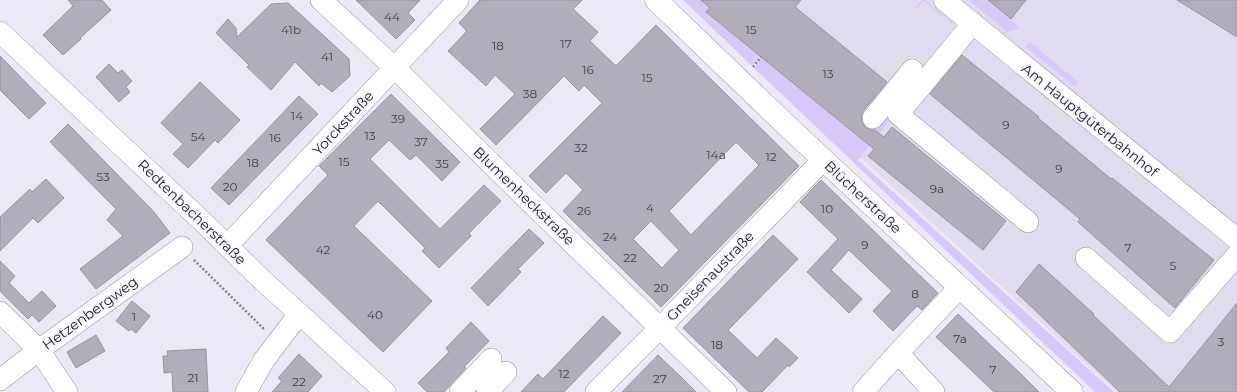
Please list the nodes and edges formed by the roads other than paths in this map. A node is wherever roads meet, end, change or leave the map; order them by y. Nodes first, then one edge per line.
1 (321, 0) edge
2 (458, 0) edge
3 (656, 0) edge
4 (944, 0) edge
5 (972, 23) junction
6 (0, 32) edge
7 (395, 68) junction
8 (912, 70) dead end
9 (873, 118) dead end
10 (823, 160) junction
11 (1028, 222) dead end
12 (1237, 238) edge
13 (227, 246) junction
14 (182, 248) road end
15 (1237, 255) edge
16 (1086, 258) dead end
17 (959, 288) junction
18 (0, 312) edge
19 (299, 314) junction
20 (660, 328) junction
21 (39, 350) junction
22 (898, 353) junction
23 (491, 376) edge
24 (0, 380) edge
25 (67, 392) edge
26 (246, 392) edge
27 (385, 392) edge
28 (460, 392) edge
29 (596, 392) edge
30 (726, 392) edge
31 (864, 392) edge
32 (934, 392) edge
33 (1072, 392) edge

1 - 7 street, Blumenheckstraße
2 - 7 street, Yorckstraße
3 - 10 main road, Blücherstraße
4 - 5 street, Am Hauptgüterbahnhof
5 - 11 street
5 - 12 street, Am Hauptgüterbahnhof
6 - 13 street, Redtenbacherstraße
7 - 13 street, Yorckstraße
7 - 20 street, Blumenheckstraße
8 - 9 street
10 - 17 main road, Blücherstraße
10 - 20 street, Gneisenaustraße
13 - 19 street, Redtenbacherstraße
14 - 21 street, Hetzenbergweg
15 - 16 street
17 - 22 street
17 - 33 main road, Blücherstraße
18 - 21 street
19 - 26 street
19 - 27 street, Redtenbacherstraße
20 - 29 street, Gneisenaustraße
20 - 30 street, Blumenheckstraße
21 - 24 street, Hetzenbergweg
21 - 25 street
22 - 31 street
22 - 32 street
23 - 28 street

